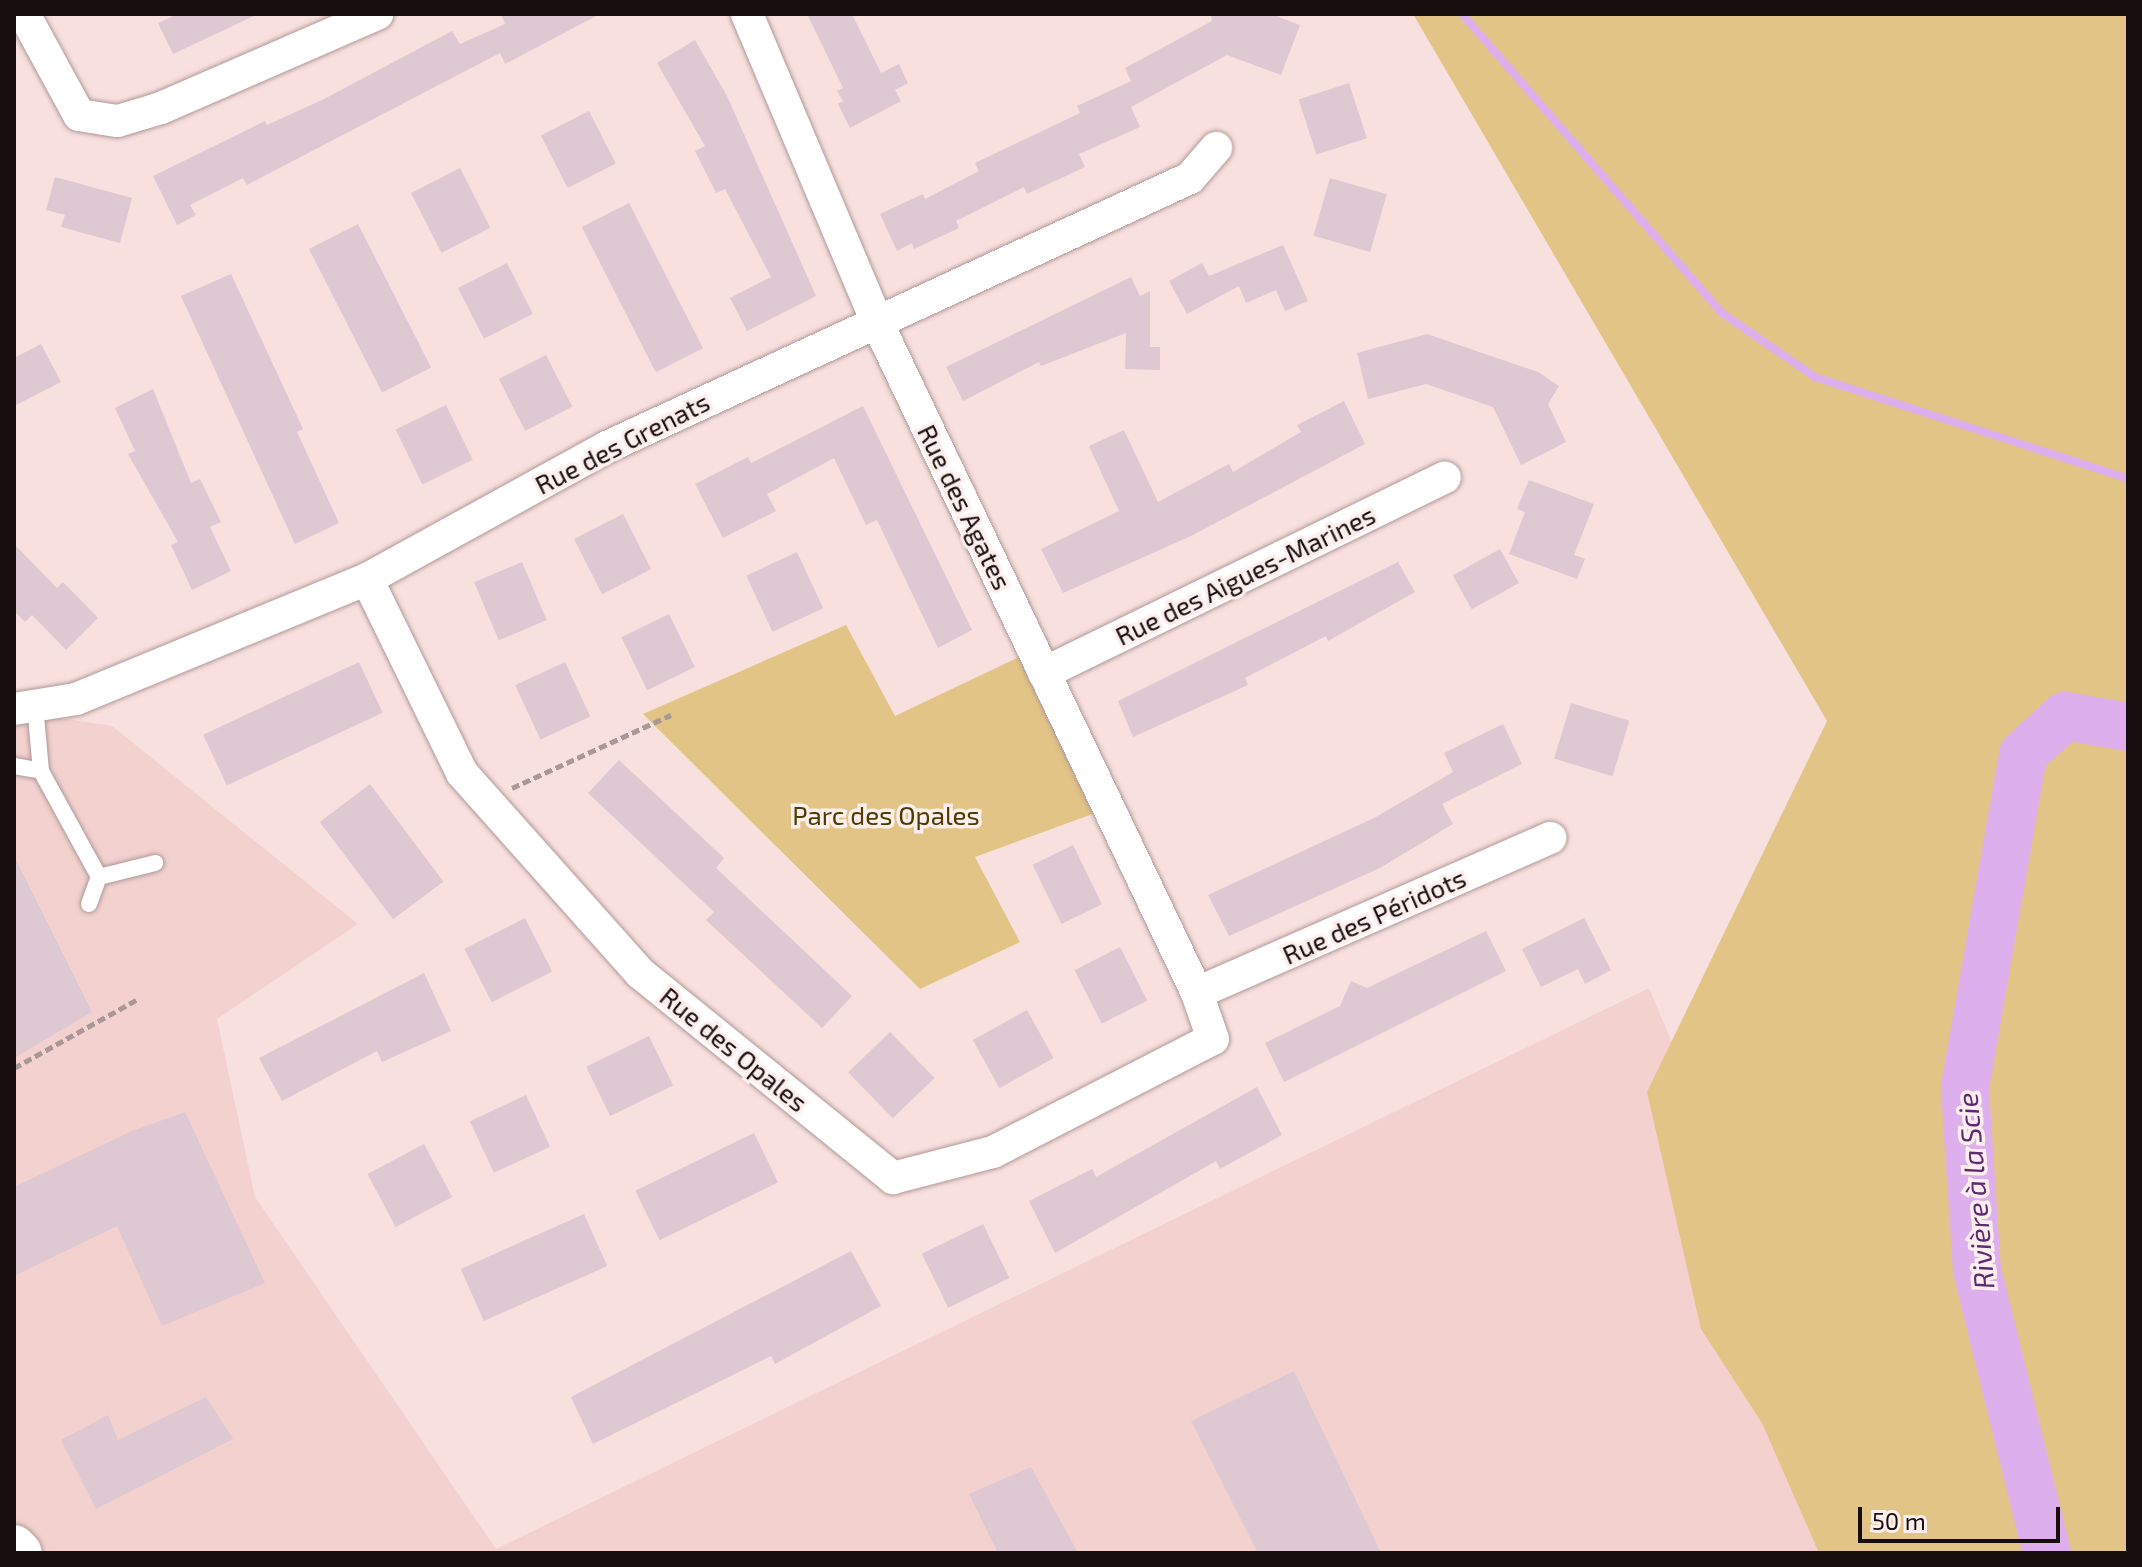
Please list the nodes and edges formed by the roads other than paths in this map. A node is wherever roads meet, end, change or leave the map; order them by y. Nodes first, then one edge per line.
1 (24, 14) edge
2 (377, 14) edge
3 (747, 14) edge
4 (1216, 148) dead end
5 (877, 322) junction
6 (1445, 477) dead end
7 (367, 579) junction
8 (1044, 673) junction
9 (24, 707) edge
10 (14, 766) edge
11 (41, 771) junction
12 (1550, 838) dead end
13 (155, 863) dead end
14 (99, 877) junction
15 (89, 904) dead end
16 (1197, 993) junction
17 (14, 1547) edge
18 (20, 1553) edge

1 - 2 street
3 - 5 street, Rue des Agates
4 - 5 street, Rue des Grenats
5 - 7 street, Rue des Grenats
5 - 8 street, Rue des Agates
6 - 8 street, Rue des Aigues-Marines
7 - 9 street, Rue des Grenats
7 - 16 street, Rue des Opales
8 - 16 street, Rue des Agates
9 - 11 lane
10 - 11 lane
11 - 14 lane
12 - 16 street, Rue des Péridots
13 - 14 lane
14 - 15 lane
17 - 18 main road

